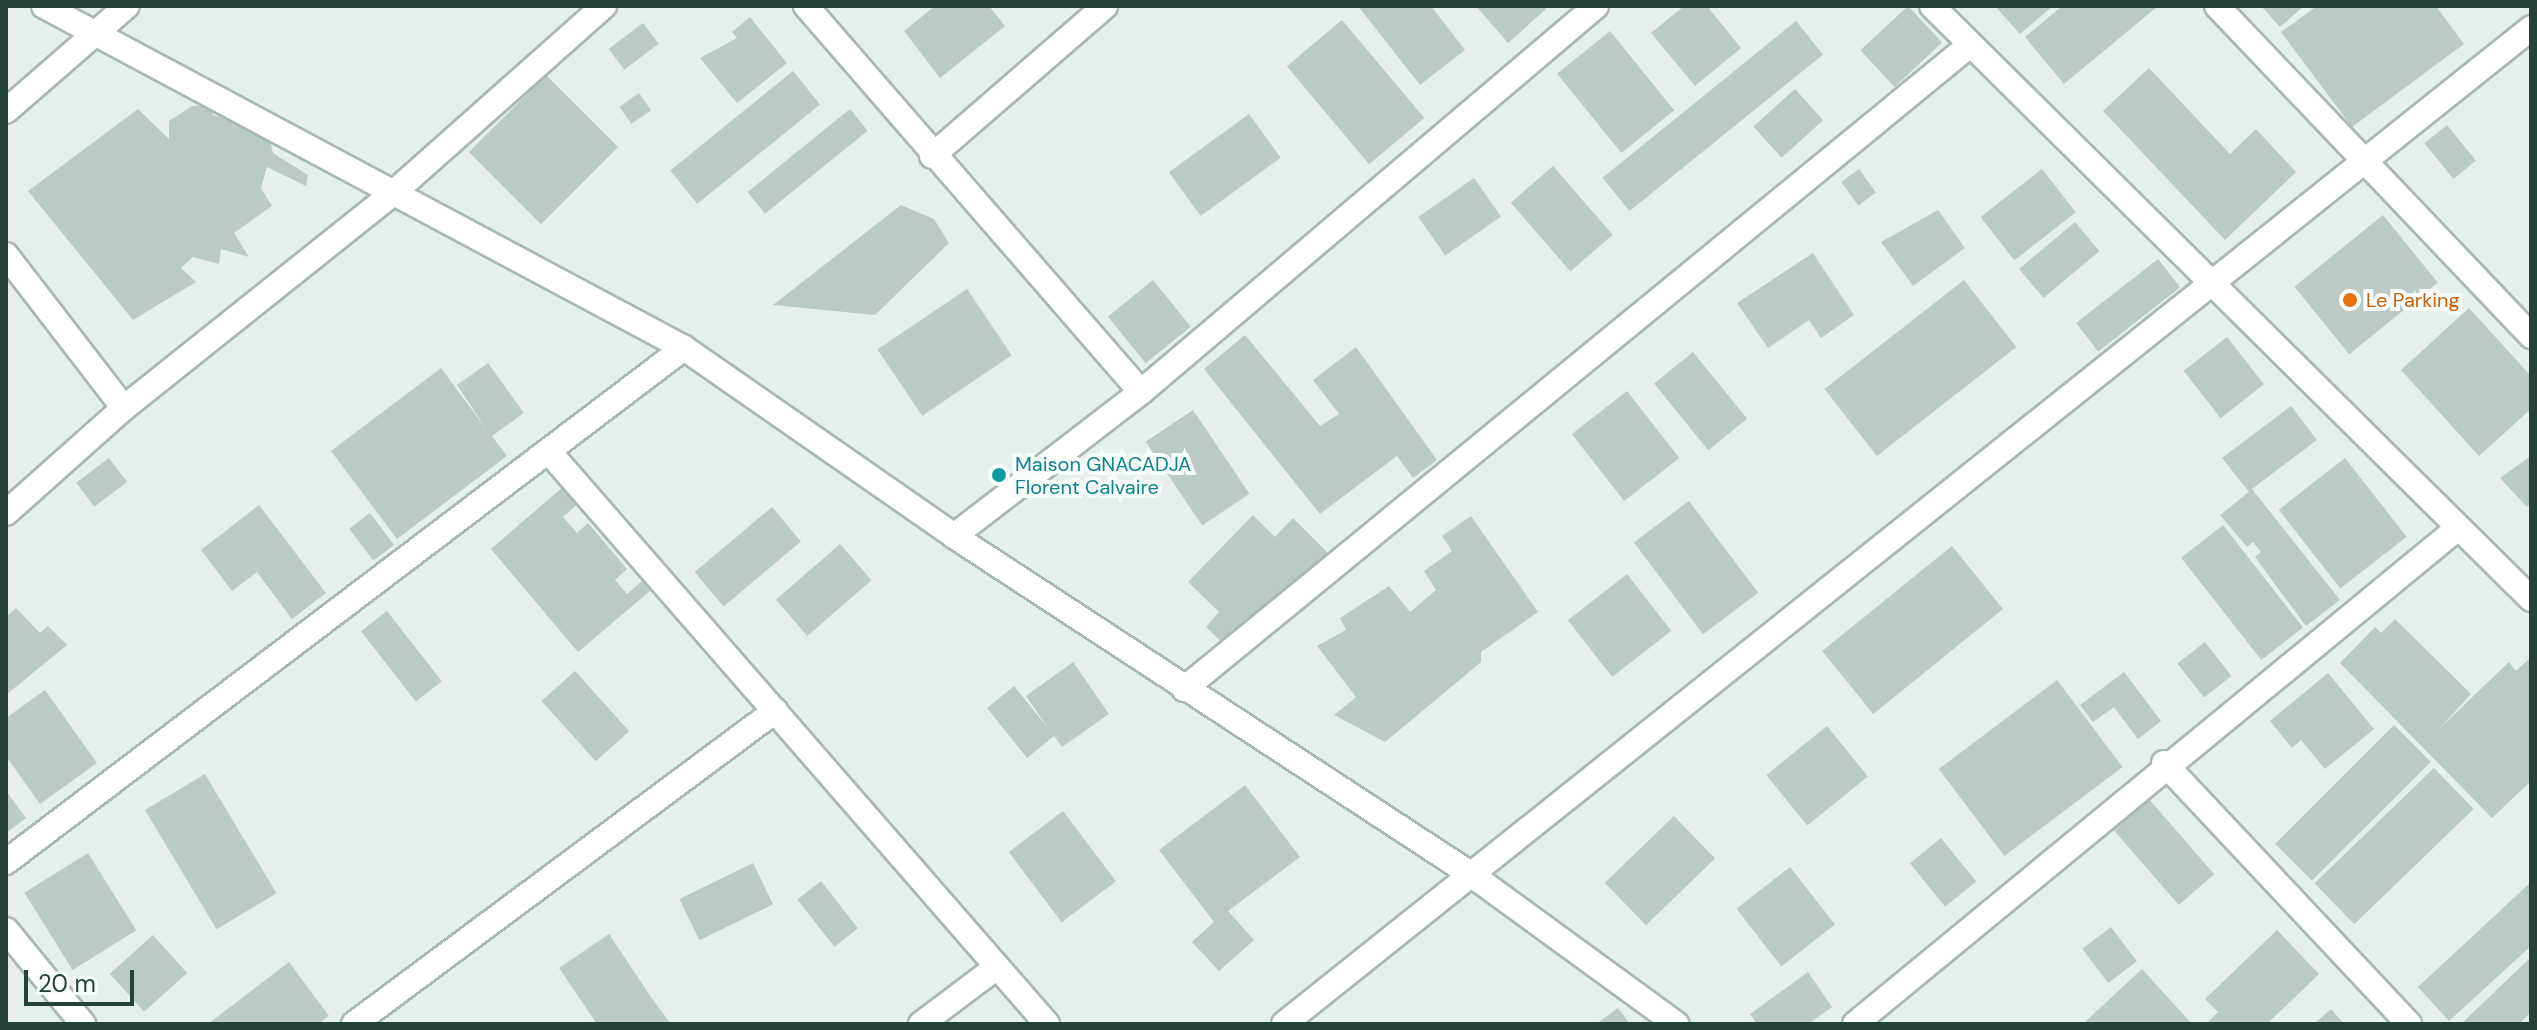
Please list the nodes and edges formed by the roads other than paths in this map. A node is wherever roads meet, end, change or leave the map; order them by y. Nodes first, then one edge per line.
1 (44, 6) edge
2 (127, 6) edge
3 (604, 6) edge
4 (806, 6) edge
5 (1105, 6) edge
6 (1596, 6) edge
7 (1932, 6) edge
8 (2217, 6) edge
9 (2531, 28) edge
10 (95, 34) junction
11 (1970, 45) junction
12 (6, 111) edge
13 (932, 156) junction
14 (2360, 164) junction
15 (391, 195) junction
16 (6, 255) edge
17 (2215, 282) junction
18 (2531, 336) edge
19 (684, 348) junction
20 (1141, 392) junction
21 (124, 408) junction
22 (550, 453) junction
23 (6, 513) edge
24 (2458, 528) junction
25 (954, 536) junction
26 (2531, 599) edge
27 (1184, 689) junction
28 (775, 711) junction
29 (2164, 763) junction
30 (6, 862) edge
31 (1472, 875) junction
32 (6, 930) edge
33 (997, 967) junction
34 (83, 1024) edge
35 (354, 1024) edge
36 (921, 1024) edge
37 (1047, 1024) edge
38 (1284, 1024) edge
39 (1676, 1024) edge
40 (1855, 1024) edge
41 (2409, 1024) edge

1 - 10 street
2 - 10 street
3 - 15 street
4 - 13 street
5 - 13 street
6 - 20 street
7 - 11 street
8 - 14 street
9 - 14 street
10 - 12 street
10 - 15 street
11 - 17 street
11 - 27 street
13 - 20 street
14 - 17 street
14 - 18 street
15 - 19 street
15 - 21 street
16 - 21 street
17 - 24 street
17 - 31 street
19 - 22 street
19 - 25 street
20 - 25 street
21 - 23 street
22 - 28 street
22 - 30 street
24 - 26 street
24 - 29 street
25 - 27 street
27 - 31 street
28 - 33 street
28 - 35 street
29 - 40 street
29 - 41 street
31 - 38 street
31 - 39 street
32 - 34 street
33 - 36 street
33 - 37 street

